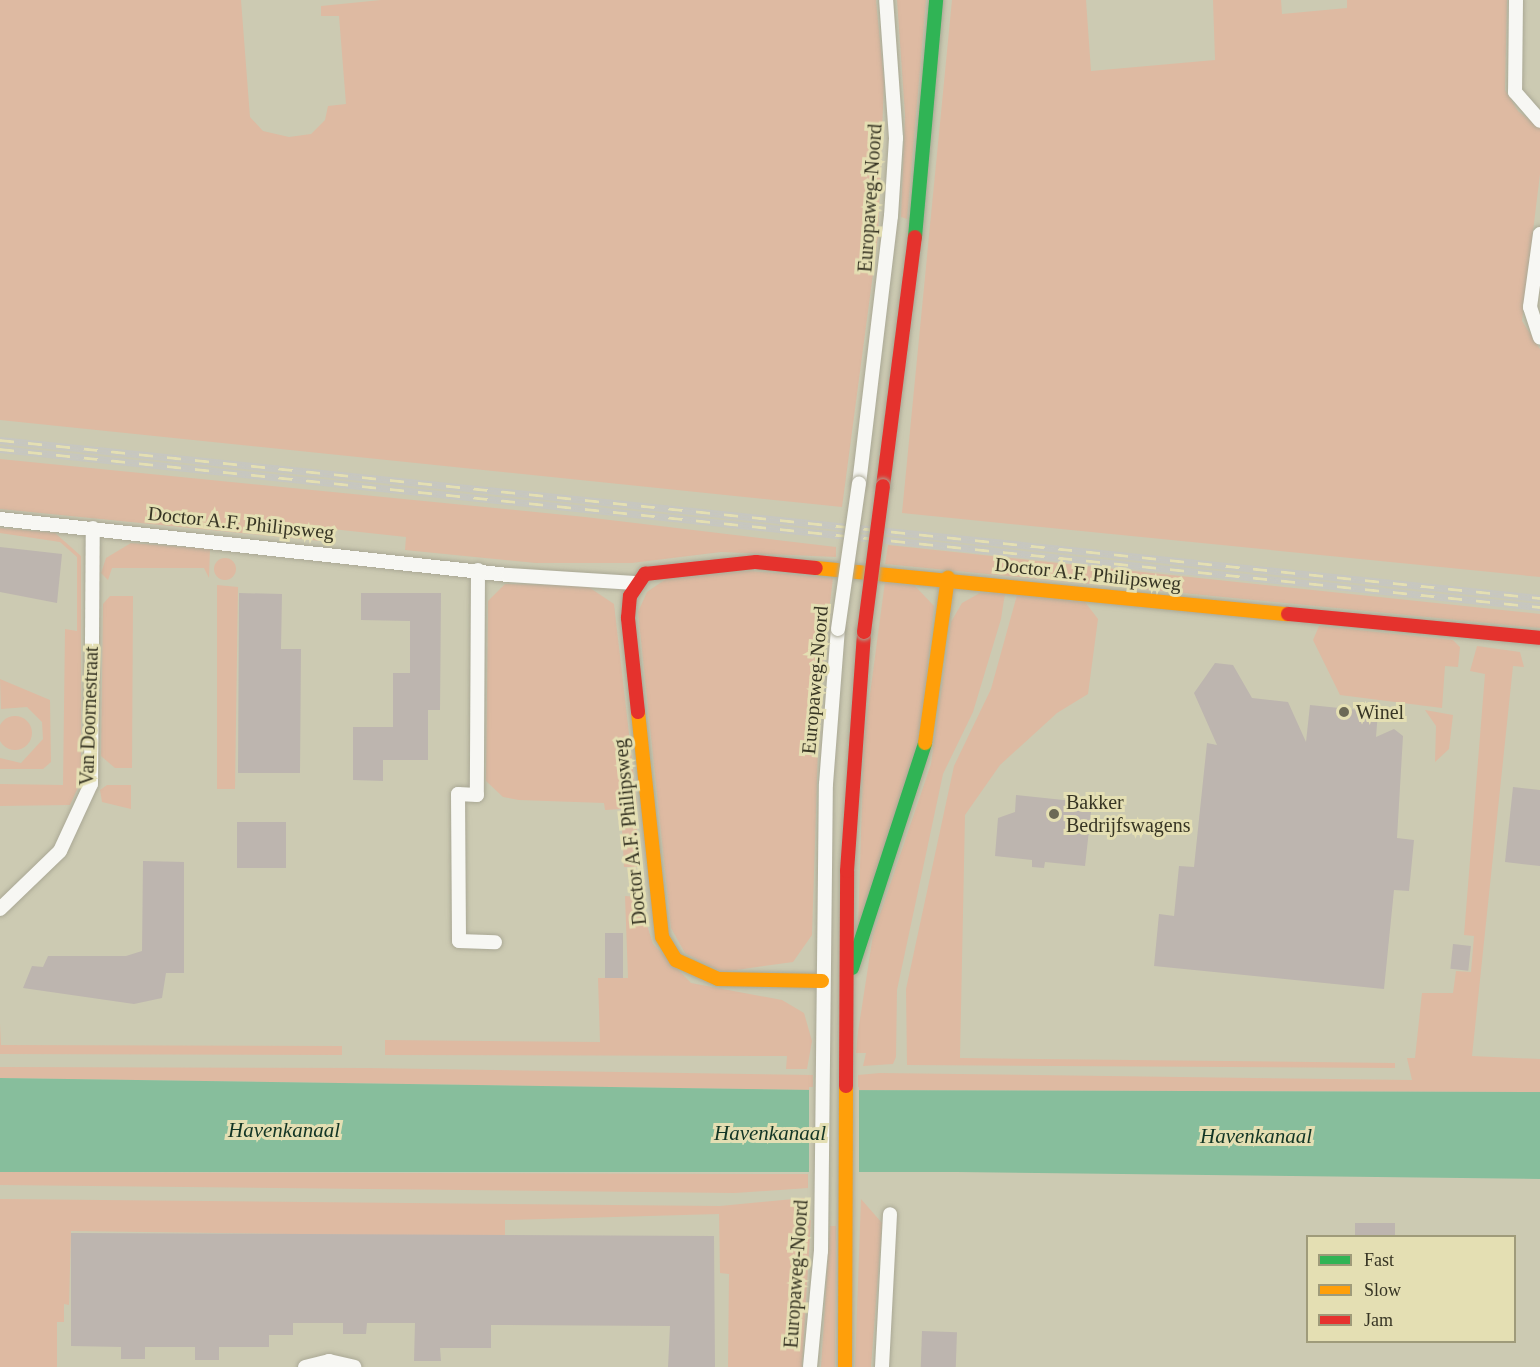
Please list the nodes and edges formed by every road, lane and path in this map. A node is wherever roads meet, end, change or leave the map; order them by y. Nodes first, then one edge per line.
1 (886, 0) edge
2 (936, 0) edge
3 (1516, 0) edge
4 (1540, 121) edge
5 (1540, 234) edge
6 (1540, 337) edge
7 (0, 519) edge
8 (93, 528) junction
9 (478, 570) junction
10 (948, 578) junction
11 (636, 584) junction
12 (1540, 638) edge
13 (0, 909) edge
14 (495, 942) dead end
15 (822, 981) junction
16 (847, 981) junction
17 (890, 1214) dead end
18 (305, 1367) edge
19 (354, 1367) edge
20 (810, 1367) edge
21 (845, 1367) edge
22 (882, 1367) edge

1 - 15 street, Europaweg-Noord, bridge
2 - 16 main road, bridge
3 - 4 street
5 - 6 street
7 - 8 street, Doctor A.F. Philipsweg
8 - 9 street, Doctor A.F. Philipsweg
8 - 13 street, Van Doornestraat
9 - 11 street, Doctor A.F. Philipsweg
9 - 14 street
10 - 11 main road, Doctor A.F. Philipsweg
10 - 12 main road, Doctor A.F. Philipsweg
10 - 16 main road
11 - 15 main road, Doctor A.F. Philipsweg
15 - 20 street, Europaweg-Noord
16 - 21 main road
17 - 22 street
18 - 19 street

